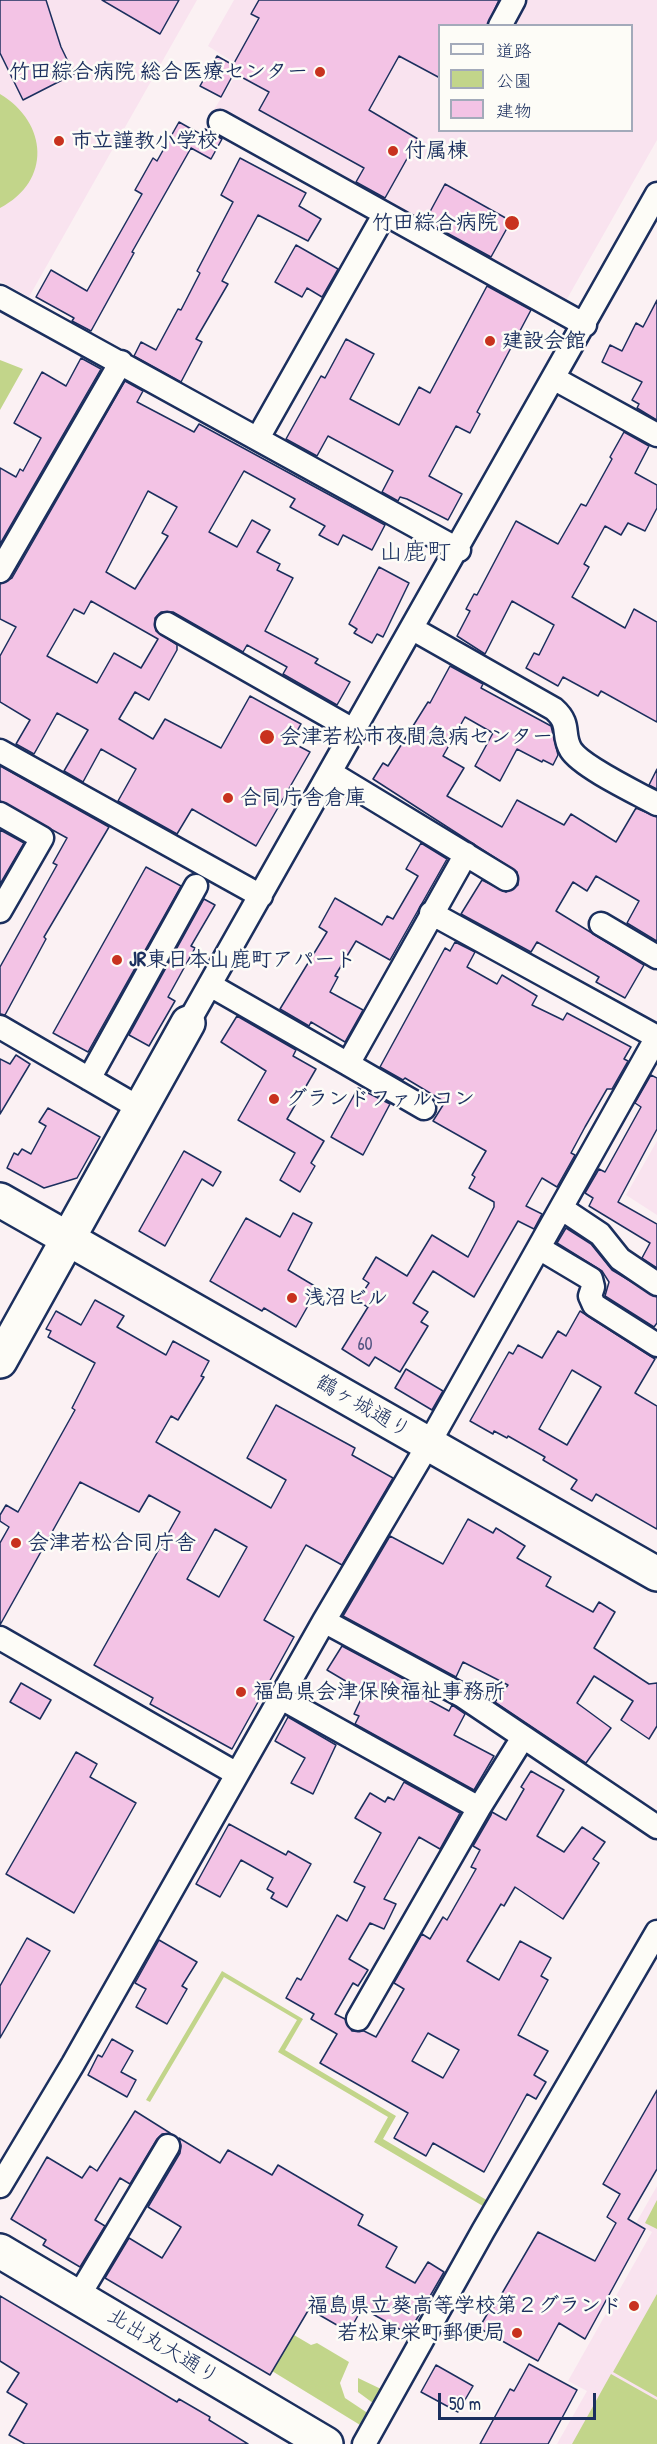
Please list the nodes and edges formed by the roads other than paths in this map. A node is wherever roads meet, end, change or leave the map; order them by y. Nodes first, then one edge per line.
1 (514, 0) edge
2 (501, 24) edge
3 (220, 122) dead end
4 (657, 194) edge
5 (384, 215) junction
6 (0, 297) edge
7 (585, 325) junction
8 (121, 362) junction
9 (555, 379) junction
10 (657, 435) edge
11 (258, 438) junction
12 (459, 550) junction
13 (0, 571) edge
14 (167, 624) dead end
15 (413, 629) junction
16 (355, 731) junction
17 (0, 751) edge
18 (331, 773) junction
19 (657, 804) edge
20 (0, 814) edge
21 (466, 855) junction
22 (506, 879) dead end
23 (196, 886) dead end
24 (261, 896) junction
25 (0, 911) edge
26 (431, 913) junction
27 (601, 924) dead end
28 (657, 957) edge
29 (210, 985) junction
30 (188, 1023) joint
31 (0, 1027) edge
32 (657, 1037) edge
33 (348, 1064) junction
34 (89, 1079) junction
35 (424, 1108) dead end
36 (141, 1109) junction
37 (0, 1200) edge
38 (561, 1208) junction
39 (69, 1239) junction
40 (539, 1248) junction
41 (657, 1284) edge
42 (657, 1345) edge
43 (0, 1361) edge
44 (428, 1445) junction
45 (657, 1574) edge
46 (324, 1621) junction
47 (0, 1638) edge
48 (281, 1698) junction
49 (522, 1739) junction
50 (237, 1774) junction
51 (479, 1808) junction
52 (657, 1827) edge
53 (657, 1932) edge
54 (358, 2019) dead end
55 (168, 2146) dead end
56 (0, 2186) edge
57 (0, 2251) edge
58 (78, 2296) junction
59 (326, 2444) edge
60 (364, 2444) edge

1 - 2 street
3 - 5 street
4 - 7 street
5 - 7 street
5 - 11 street
6 - 8 street
7 - 9 street
8 - 11 street
8 - 13 street
9 - 10 street
9 - 12 street
11 - 12 street
12 - 15 street
14 - 16 street
15 - 16 street
15 - 19 street
16 - 18 street
17 - 24 street
18 - 21 street
18 - 24 street
20 - 25 street
21 - 22 street
21 - 26 street
23 - 34 street
24 - 29 street
26 - 32 street
26 - 33 street
27 - 28 street
29 - 30 street
29 - 33 street
30 - 36 main road
31 - 34 street
32 - 38 street
33 - 35 street
34 - 36 street
36 - 39 main road
37 - 39 main road, 鶴ヶ城通り
38 - 40 street
38 - 41 street
39 - 43 main road
39 - 44 main road, 鶴ヶ城通り
40 - 42 street
40 - 44 street
44 - 45 main road, 鶴ヶ城通り
44 - 46 street
46 - 48 street
46 - 49 street
47 - 50 street
48 - 50 street
48 - 51 street
49 - 51 street
49 - 52 street
50 - 56 street
51 - 54 street
53 - 60 street
55 - 58 street
57 - 58 main road, 北出丸大通り
58 - 59 main road, 北出丸大通り

